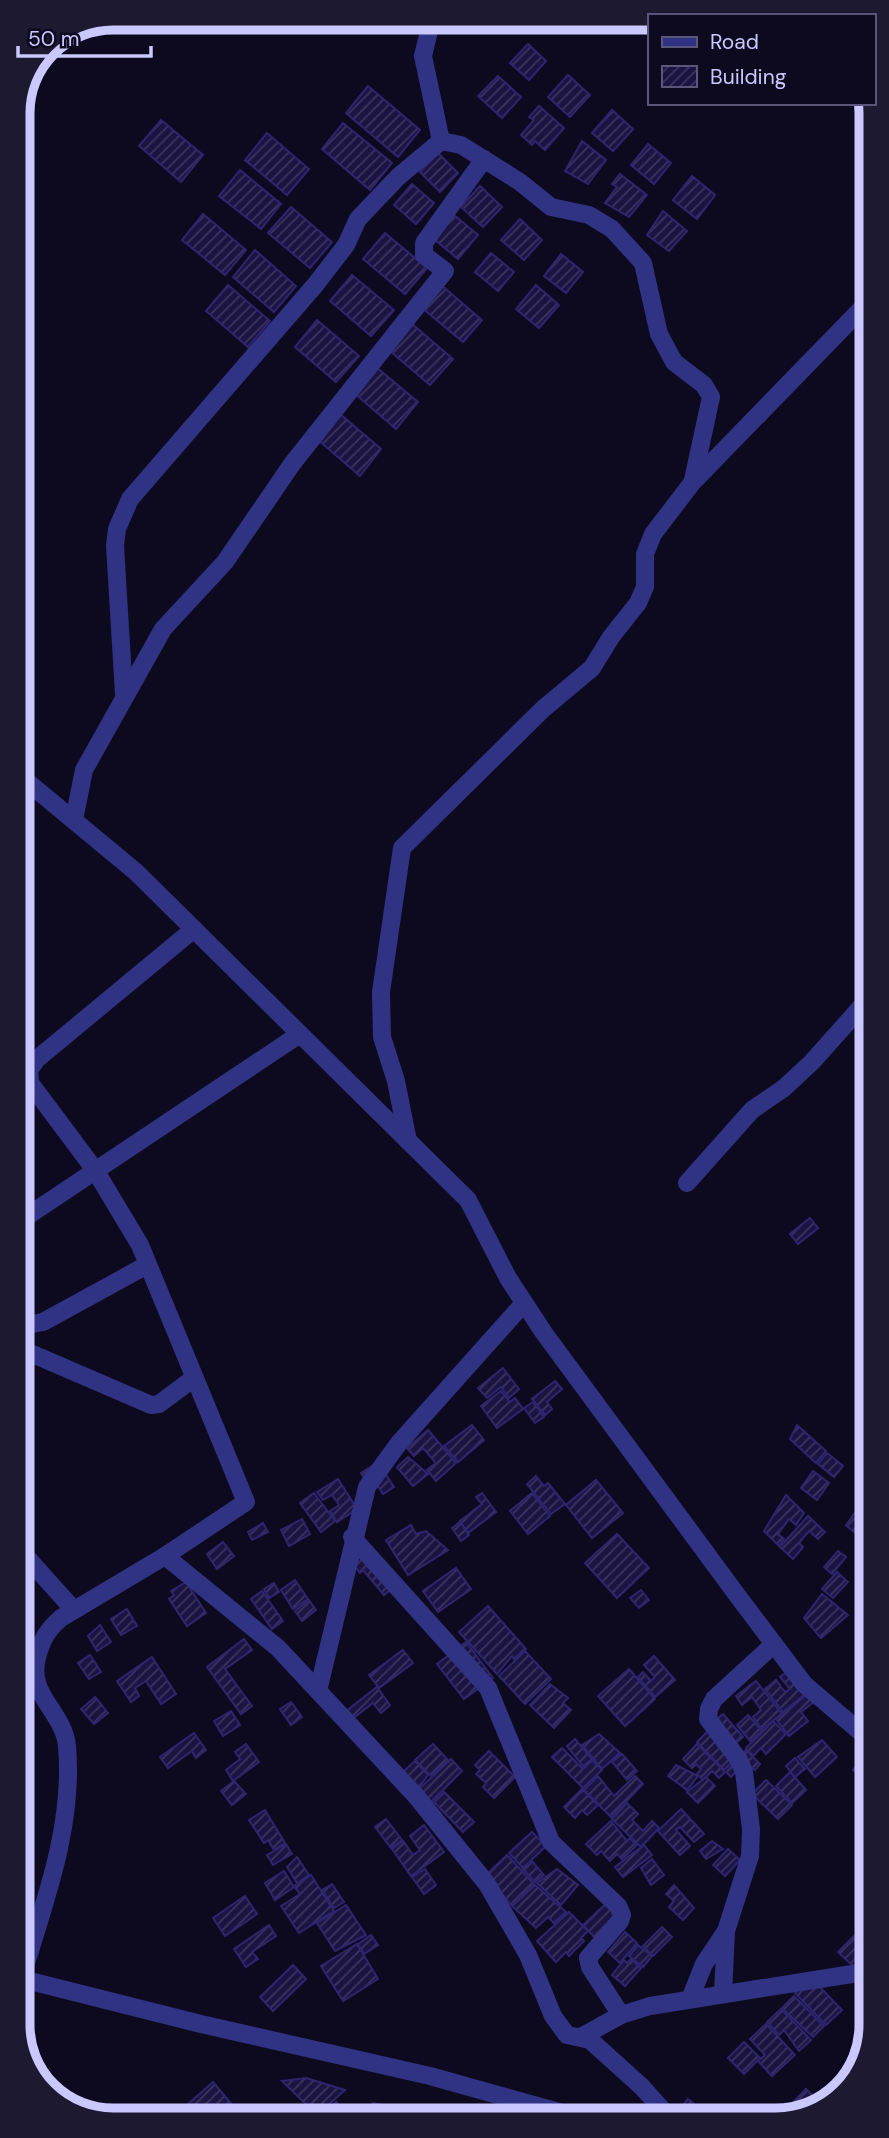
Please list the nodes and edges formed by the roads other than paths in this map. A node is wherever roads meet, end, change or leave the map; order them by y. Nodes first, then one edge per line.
1 (429, 30) edge
2 (441, 141) junction
3 (484, 159) junction
4 (859, 311) edge
5 (692, 483) junction
6 (124, 694) junction
7 (30, 784) edge
8 (74, 820) junction
9 (194, 929) junction
10 (859, 1009) edge
11 (300, 1034) junction
12 (30, 1069) edge
13 (30, 1083) edge
14 (408, 1141) junction
15 (95, 1170) junction
16 (687, 1183) dead end
17 (30, 1214) edge
18 (147, 1265) junction
19 (524, 1303) junction
20 (30, 1324) edge
21 (30, 1353) edge
22 (194, 1378) junction
23 (352, 1537) junction
24 (164, 1556) junction
25 (30, 1561) edge
26 (74, 1610) junction
27 (774, 1644) junction
28 (318, 1691) junction
29 (859, 1731) edge
30 (726, 1931) junction
31 (30, 1949) edge
32 (859, 1973) edge
33 (30, 1979) edge
34 (723, 1994) junction
35 (690, 1999) junction
36 (621, 2015) junction
37 (581, 2037) junction
38 (545, 2108) edge
39 (661, 2108) edge

1 - 2 street
2 - 3 street
2 - 6 street
3 - 5 street
3 - 6 street
4 - 5 street
5 - 14 street
6 - 8 street
7 - 8 street
8 - 9 street
9 - 11 street
9 - 12 street
10 - 16 street
11 - 14 street
11 - 15 street
13 - 15 street
14 - 19 street
15 - 17 street
15 - 18 street
18 - 20 street
18 - 22 street
19 - 23 street
19 - 27 street
21 - 22 street
22 - 24 street
23 - 28 street
23 - 36 street
24 - 26 street
24 - 28 street
25 - 26 street
26 - 31 street
27 - 29 street
27 - 30 street
28 - 37 street
30 - 34 street
30 - 35 street
32 - 34 street
33 - 38 street
34 - 35 street
35 - 36 street
36 - 37 street
37 - 39 street

